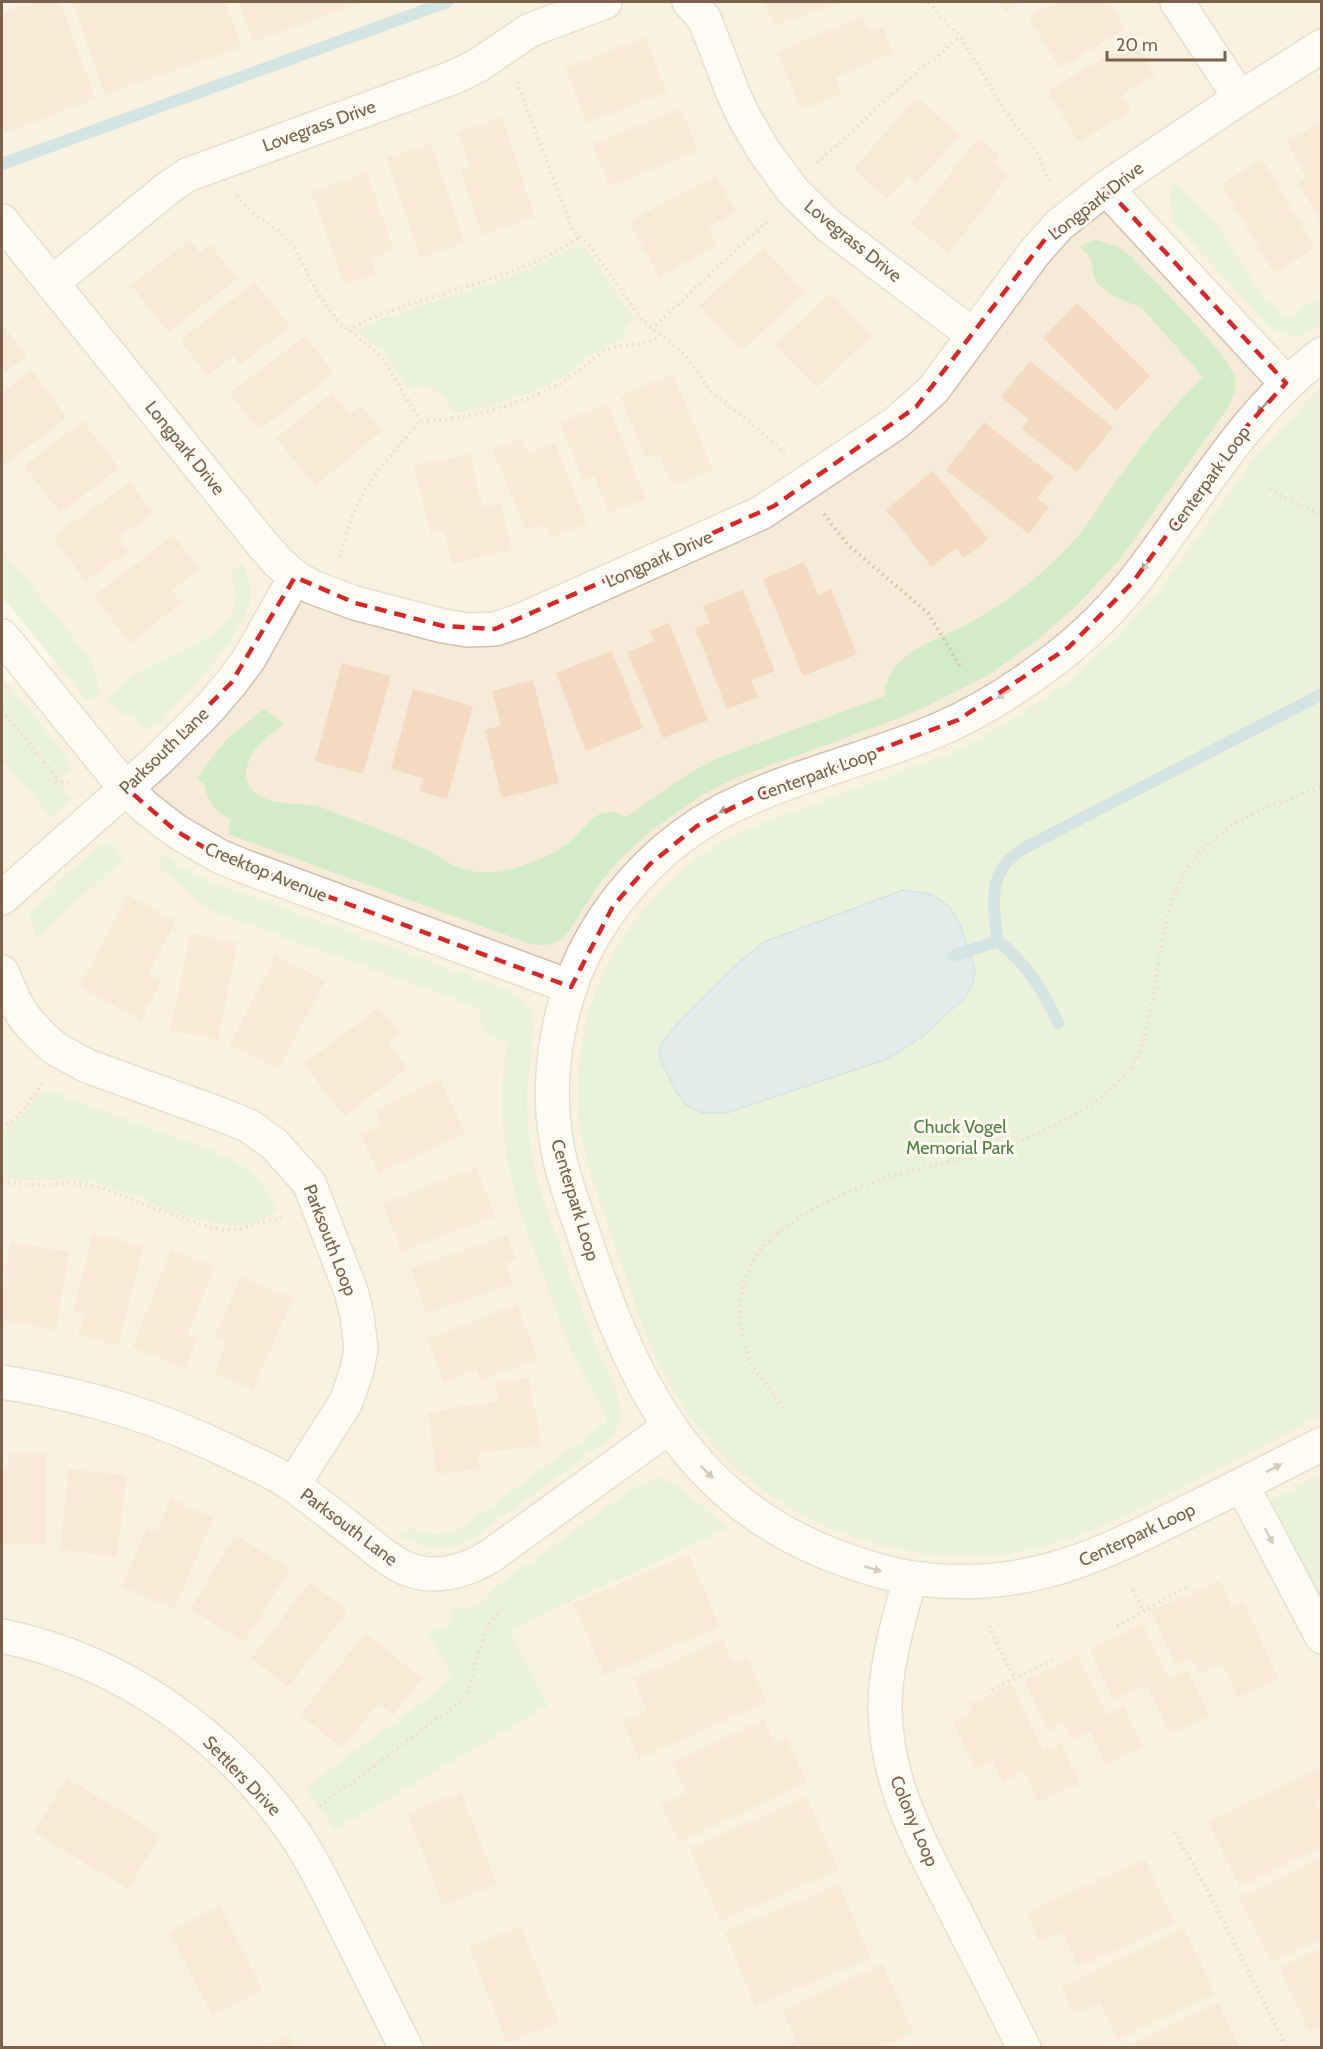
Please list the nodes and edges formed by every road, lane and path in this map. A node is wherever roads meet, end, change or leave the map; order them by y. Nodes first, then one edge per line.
1 (605, 2) edge
2 (689, 2) edge
3 (929, 2) edge
4 (1177, 2) edge
5 (960, 36) junction
6 (1322, 46) edge
7 (515, 78) dead end
8 (1240, 98) junction
9 (811, 168) dead end
10 (1107, 188) junction
11 (1053, 190) dead end
12 (237, 195) dead end
13 (774, 215) dead end
14 (2, 221) edge
15 (579, 237) junction
16 (52, 283) junction
17 (651, 330) junction
18 (349, 331) junction
19 (973, 335) junction
20 (659, 336) junction
21 (1322, 354) edge
22 (1286, 383) junction
23 (420, 421) junction
24 (789, 460) dead end
25 (1270, 488) dead end
26 (819, 507) dead end
27 (1322, 515) edge
28 (339, 559) dead end
29 (295, 577) junction
30 (2, 636) edge
31 (960, 666) dead end
32 (2, 711) edge
33 (76, 783) dead end
34 (1322, 787) edge
35 (126, 788) junction
36 (2, 898) edge
37 (2, 972) edge
38 (571, 987) junction
39 (43, 1079) dead end
40 (2, 1129) edge
41 (2, 1182) edge
42 (287, 1216) dead end
43 (2, 1382) edge
44 (784, 1407) dead end
45 (669, 1427) junction
46 (1322, 1444) edge
47 (292, 1485) junction
48 (1242, 1485) junction
49 (910, 1578) junction
50 (1188, 1587) dead end
51 (1133, 1590) dead end
52 (500, 1610) dead end
53 (1143, 1612) junction
54 (990, 1626) dead end
55 (1117, 1626) dead end
56 (2, 1636) edge
57 (1322, 1637) edge
58 (1052, 1660) dead end
59 (1015, 1679) junction
60 (992, 1690) dead end
61 (317, 1808) dead end
62 (1175, 1832) dead end
63 (406, 2048) edge
64 (1024, 2048) edge
65 (1287, 2048) edge

1 - 16 street, Lovegrass Drive
2 - 19 street, Lovegrass Drive
3 - 5 path
4 - 8 street
5 - 9 path
5 - 11 path
6 - 8 street, Longpark Drive
7 - 15 path
8 - 10 street, Longpark Drive
10 - 19 street, Longpark Drive
10 - 22 street
12 - 18 path
13 - 17 path
14 - 16 street, Longpark Drive
15 - 17 path
15 - 18 path
16 - 29 street, Longpark Drive
17 - 20 path
18 - 23 path
19 - 29 street, Longpark Drive
20 - 23 path
20 - 24 path
21 - 22 street, Centerpark Loop
22 -> 38 street, Centerpark Loop
23 - 28 path
25 - 27 path
26 - 31 path
29 - 35 street, Parksouth Lane
30 - 35 street, Creektop Avenue
32 - 33 path
34 - 44 path
35 - 36 street, Parksouth Lane
35 - 38 street, Creektop Avenue
37 - 47 street, Parksouth Loop
38 - 45 street, Centerpark Loop
39 - 40 path
41 - 42 path
43 - 47 street, Parksouth Lane
45 - 47 street, Parksouth Lane
45 -> 49 street, Centerpark Loop
48 -> 46 street, Centerpark Loop
48 - 49 street, Centerpark Loop
48 -> 57 street
49 - 64 street, Colony Loop
50 - 53 path
51 - 53 path
52 - 61 path
53 - 55 path
54 - 59 path
56 - 63 street, Settlers Drive
58 - 59 path
59 - 60 path
62 - 65 path

